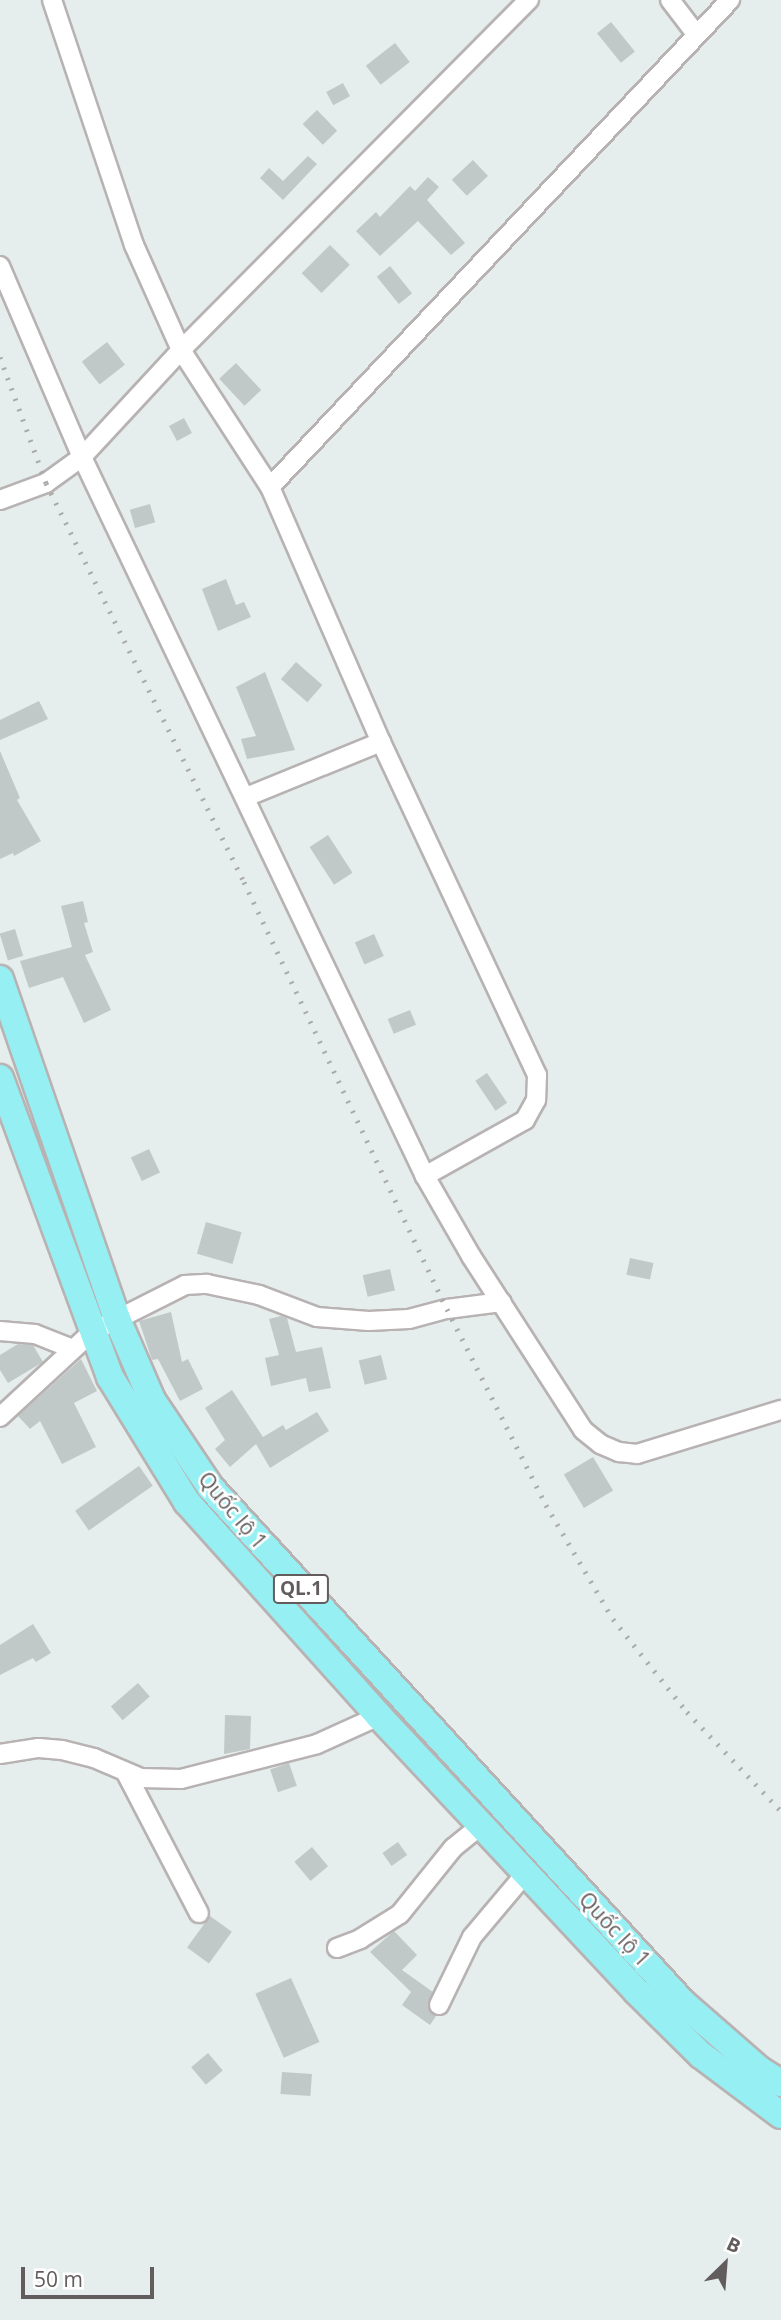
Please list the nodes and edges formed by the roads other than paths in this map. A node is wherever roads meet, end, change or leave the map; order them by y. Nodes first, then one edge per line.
1 (52, 0) edge
2 (529, 0) edge
3 (670, 0) edge
4 (730, 0) edge
5 (696, 34) junction
6 (0, 266) edge
7 (181, 350) junction
8 (82, 457) junction
9 (270, 488) junction
10 (0, 500) edge
11 (381, 742) junction
12 (246, 797) junction
13 (0, 979) edge
14 (0, 1077) edge
15 (425, 1176) junction
16 (502, 1302) junction
17 (117, 1319) junction
18 (0, 1331) edge
19 (83, 1340) junction
20 (781, 1410) edge
21 (0, 1417) edge
22 (379, 1716) junction
23 (0, 1754) edge
24 (126, 1773) junction
25 (480, 1826) junction
26 (525, 1874) junction
27 (199, 1913) dead end
28 (337, 1948) dead end
29 (439, 2006) dead end
30 (781, 2083) edge
31 (781, 2115) edge

1 - 7 street
2 - 7 street
3 - 5 street
4 - 5 street
5 - 9 street
6 - 8 street
7 - 8 street
7 - 9 street
8 - 10 street
8 - 12 street
9 - 11 street
11 - 12 street
11 - 15 street
12 - 15 street
13 - 17 highway, Quốc lộ 1 / QL.1
14 - 19 highway, Quốc lộ 1 / QL.1
15 - 16 street
16 - 17 street
16 - 20 street
17 - 19 street
17 - 30 highway, Quốc lộ 1 / QL.1
18 - 19 street
19 - 21 street
19 - 22 highway, Quốc lộ 1 / QL.1
22 - 24 street
22 - 25 highway, Quốc lộ 1 / QL.1
23 - 24 street
24 - 27 street
25 - 26 highway, Quốc lộ 1 / QL.1
25 - 28 street
26 - 29 street
26 - 31 highway, Quốc lộ 1 / QL.1

